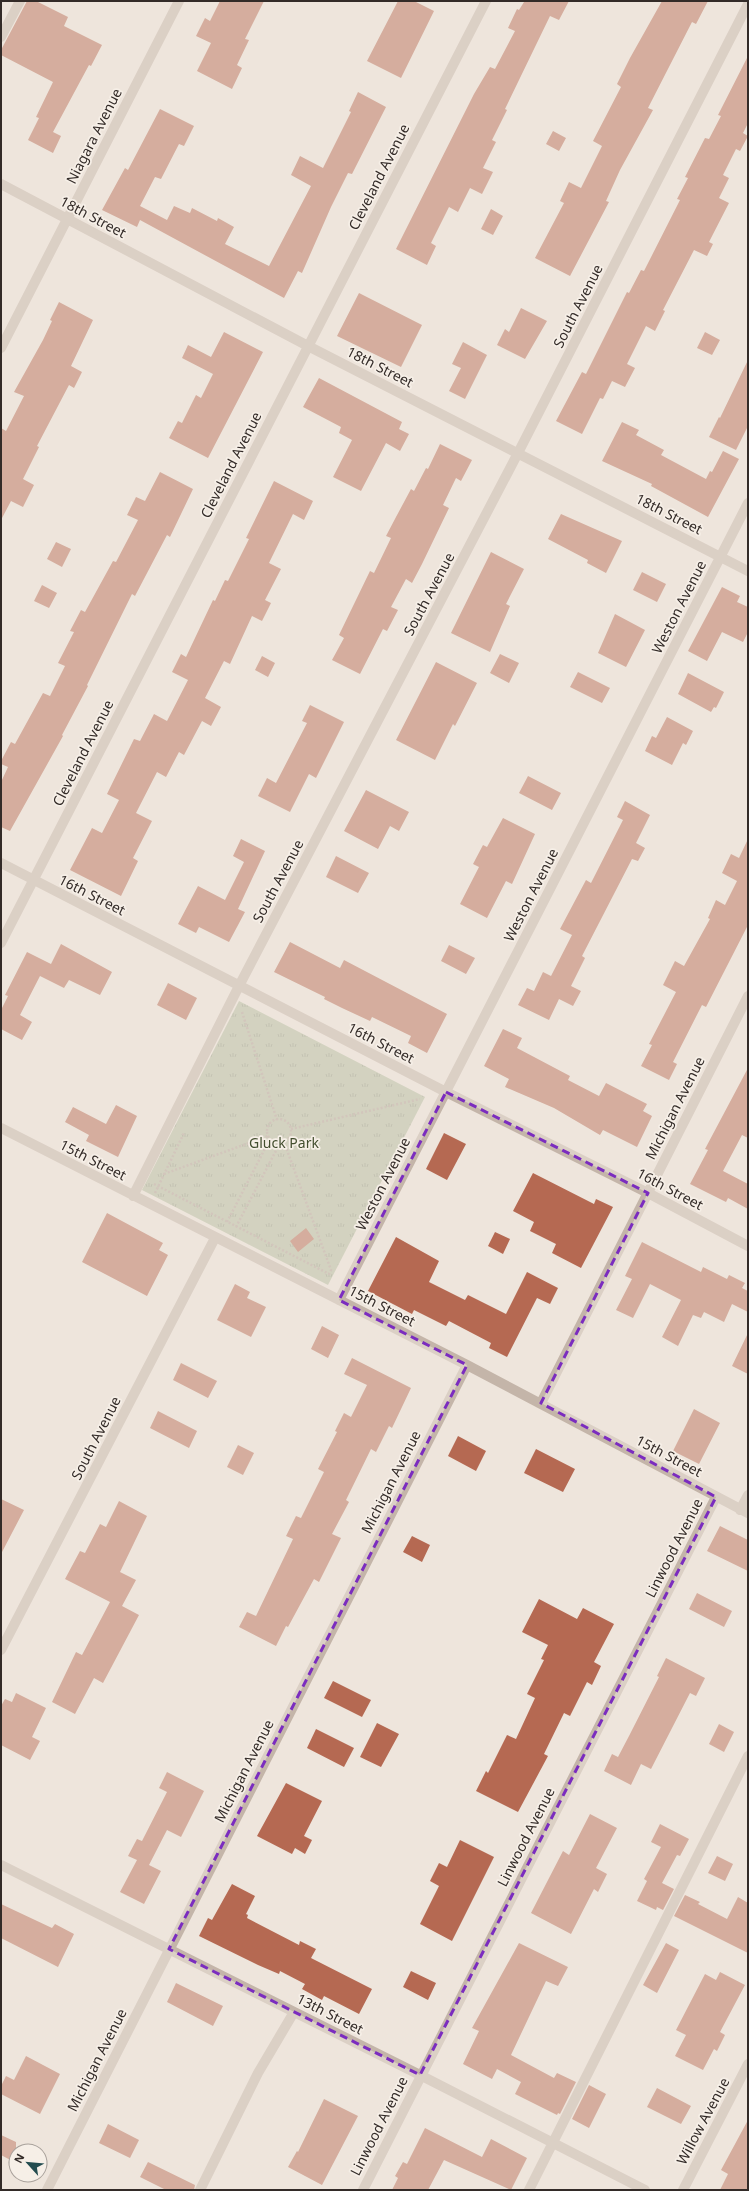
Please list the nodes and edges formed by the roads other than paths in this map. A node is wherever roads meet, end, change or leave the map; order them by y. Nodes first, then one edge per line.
1 (20, 1) edge
2 (179, 1) edge
3 (486, 1) edge
4 (748, 4) edge
5 (1, 37) edge
6 (1, 184) edge
7 (68, 219) junction
8 (308, 346) junction
9 (1, 348) edge
10 (518, 453) junction
11 (748, 503) edge
12 (720, 556) junction
13 (748, 570) edge
14 (1, 863) edge
15 (33, 880) junction
16 (1, 943) edge
17 (239, 986) junction
18 (748, 996) edge
19 (446, 1092) junction
20 (1, 1128) edge
21 (648, 1193) junction
22 (133, 1196) junction
23 (215, 1238) junction
24 (748, 1246) edge
25 (339, 1300) junction
26 (467, 1365) junction
27 (541, 1403) junction
28 (748, 1495) edge
29 (716, 1497) junction
30 (744, 1511) edge
31 (1, 1650) edge
32 (748, 1756) edge
33 (1, 1865) edge
34 (169, 1949) junction
35 (294, 2012) junction
36 (748, 2064) edge
37 (420, 2075) junction
38 (553, 2143) junction
39 (47, 2190) edge
40 (200, 2190) edge
41 (363, 2190) edge
42 (529, 2190) edge
43 (645, 2190) edge
44 (683, 2190) edge

1 - 5 street
2 - 7 street, Niagara Avenue
3 - 8 street, Cleveland Avenue
4 - 10 street, South Avenue
6 - 7 street, 18th Street
7 - 8 street, 18th Street
7 - 9 street, Niagara Avenue
8 - 10 street, 18th Street
8 - 15 street, Cleveland Avenue
10 - 12 street, 18th Street
10 - 17 street, South Avenue
11 - 12 street, Weston Avenue
12 - 13 street, 18th Street
12 - 19 street, Weston Avenue
14 - 15 street, 16th Street
15 - 16 street, Cleveland Avenue
15 - 17 street, 16th Street
17 - 19 street, 16th Street
17 - 22 street, South Avenue
18 - 21 street, Michigan Avenue
19 - 21 street, 16th Street
19 - 25 street, Weston Avenue
20 - 22 street, 15th Street
21 - 24 street, 16th Street
21 - 27 street, Michigan Avenue
22 - 23 street, 15th Street
23 - 25 street, 15th Street
23 - 31 street, South Avenue
25 - 26 street, 15th Street
26 - 27 street, 15th Street
26 - 34 street, Michigan Avenue
27 - 29 street, 15th Street
28 - 30 street
29 - 30 street, 15th Street
29 - 37 street, Linwood Avenue
32 - 38 street
33 - 34 street, 13th Street
34 - 35 street, 13th Street
34 - 39 street, Michigan Avenue
35 - 37 street, 13th Street
35 - 40 street
36 - 44 street, Willow Avenue
37 - 38 street, 13th Street
37 - 41 street, Linwood Avenue
38 - 42 street
38 - 43 street, 13th Street

